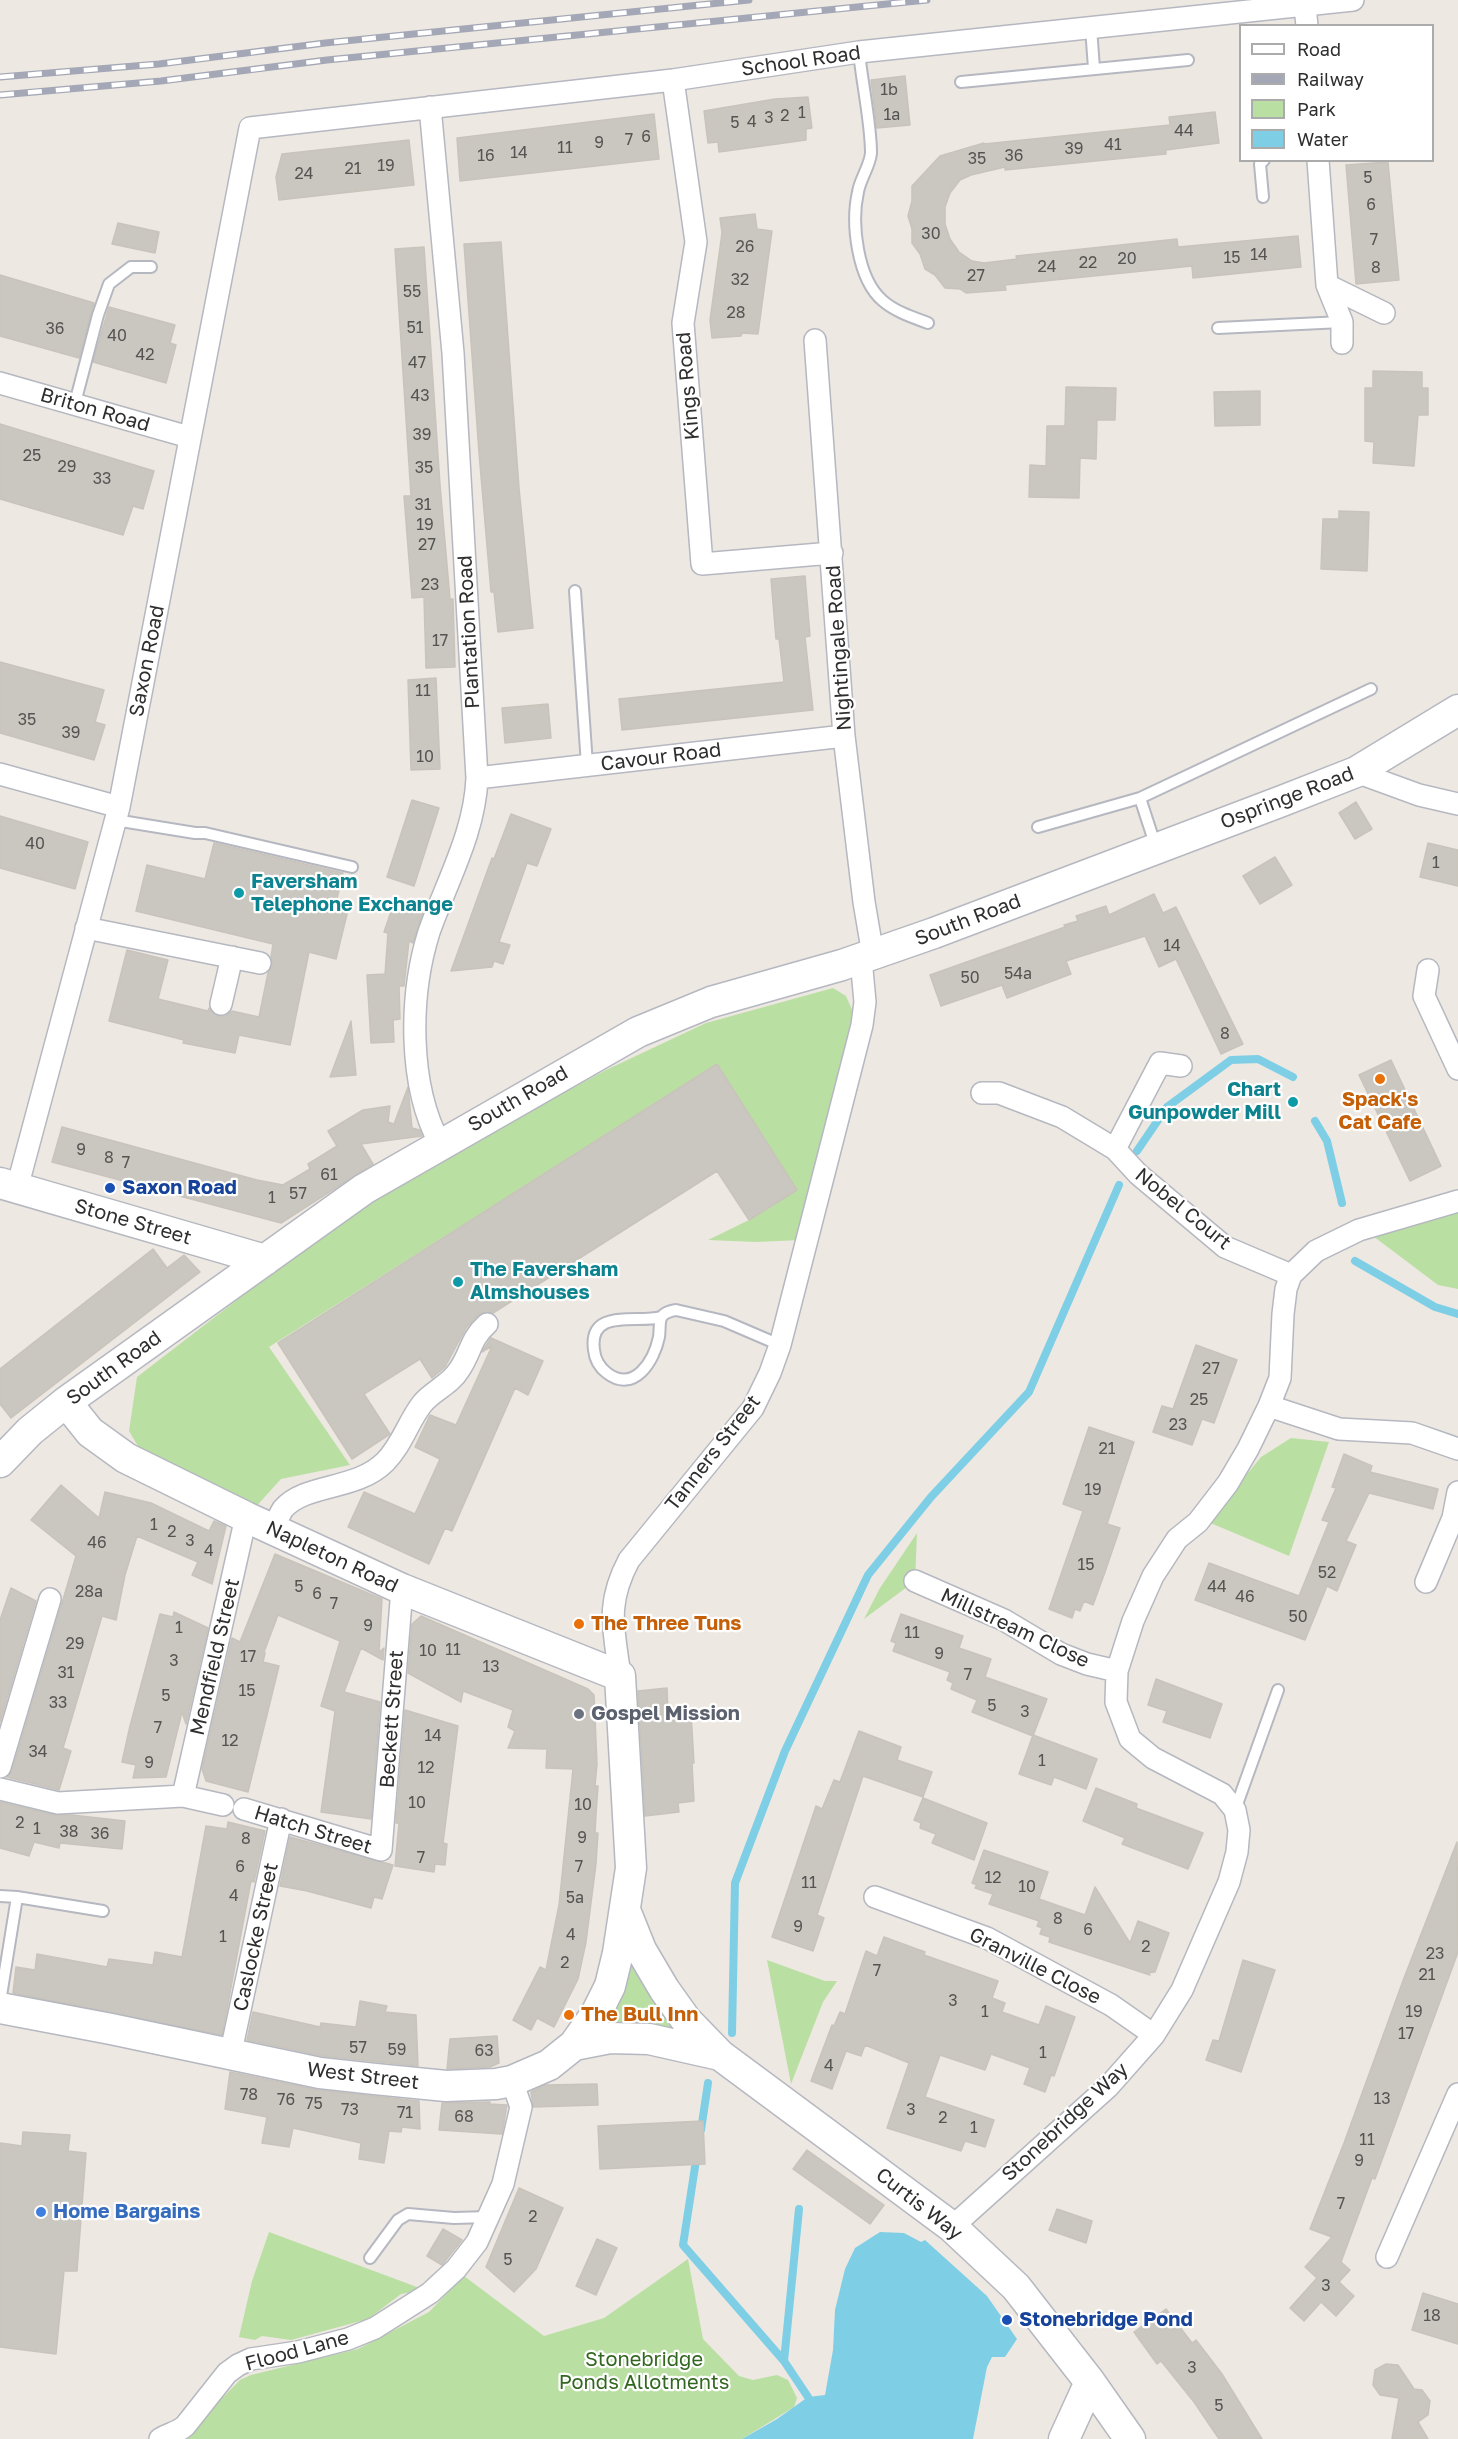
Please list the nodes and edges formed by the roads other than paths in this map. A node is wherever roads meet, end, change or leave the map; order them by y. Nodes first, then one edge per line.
1 (1353, 0) edge
2 (1306, 16) edge
3 (1091, 28) junction
4 (859, 52) junction
5 (1188, 60) dead end
6 (1094, 68) junction
7 (673, 80) junction
8 (961, 82) dead end
9 (430, 107) junction
10 (250, 128) joint
11 (1262, 162) edge
12 (1317, 162) edge
13 (1263, 197) dead end
14 (151, 267) dead end
15 (1327, 285) junction
16 (1384, 313) dead end
17 (1342, 322) junction
18 (928, 323) dead end
19 (1218, 328) dead end
20 (815, 340) dead end
21 (1342, 343) dead end
22 (0, 383) edge
23 (75, 404) junction
24 (189, 437) junction
25 (832, 553) junction
26 (575, 591) dead end
27 (1371, 689) dead end
28 (1458, 710) edge
29 (844, 736) junction
30 (587, 765) junction
31 (1356, 772) junction
32 (0, 774) edge
33 (477, 778) junction
34 (1140, 798) junction
35 (1458, 804) edge
36 (117, 813) junction
37 (1038, 827) dead end
38 (1156, 848) junction
39 (352, 867) dead end
40 (1107, 868) joint
41 (86, 928) junction
42 (232, 957) junction
43 (867, 957) junction
44 (260, 963) dead end
45 (1428, 970) dead end
46 (221, 1004) dead end
47 (1181, 1066) dead end
48 (1458, 1069) edge
49 (982, 1093) dead end
50 (440, 1144) junction
51 (1115, 1149) junction
52 (9, 1186) edge
53 (1458, 1201) edge
54 (265, 1260) junction
55 (1290, 1275) junction
56 (661, 1317) junction
57 (487, 1324) dead end
58 (780, 1346) junction
59 (66, 1402) junction
60 (1269, 1406) junction
61 (1458, 1449) edge
62 (0, 1462) edge
63 (1458, 1492) edge
64 (246, 1517) junction
65 (273, 1530) junction
66 (915, 1581) dead end
67 (1426, 1582) dead end
68 (402, 1589) junction
69 (50, 1599) dead end
70 (1117, 1671) junction
71 (620, 1676) junction
72 (1278, 1690) dead end
73 (0, 1767) edge
74 (0, 1789) edge
75 (183, 1796) junction
76 (223, 1804) dead end
77 (244, 1809) dead end
78 (1235, 1810) junction
79 (281, 1819) junction
80 (381, 1850) joint
81 (0, 1896) edge
82 (17, 1897) junction
83 (876, 1897) dead end
84 (625, 1909) junction
85 (103, 1911) dead end
86 (0, 2002) edge
87 (0, 2008) edge
88 (1154, 2035) junction
89 (574, 2045) junction
90 (720, 2055) junction
91 (230, 2056) junction
92 (512, 2081) junction
93 (1456, 2103) edge
94 (489, 2217) junction
95 (952, 2227) junction
96 (1387, 2257) dead end
97 (370, 2258) dead end
98 (1090, 2382) junction
99 (160, 2439) edge
100 (1064, 2439) edge
101 (1130, 2439) edge

1 - 2 street, School Road
2 - 3 street, School Road
3 - 4 street, School Road
3 - 6 lane
4 - 7 street, School Road
4 - 18 lane
5 - 6 lane
6 - 8 lane
7 - 9 street, School Road
7 - 25 street, Kings Road
9 - 10 street, School Road
9 - 33 street, Plantation Road
10 - 24 street, Saxon Road
11 - 13 lane
12 - 15 street
14 - 23 lane
15 - 16 street
15 - 17 street
17 - 19 lane
17 - 21 street
20 - 25 street, Nightingale Road
22 - 23 street, Briton Road
23 - 24 street, Briton Road
24 - 36 street, Saxon Road
25 - 29 street, Nightingale Road
26 - 30 lane
27 - 34 lane
28 - 31 street, Ospringe Road
29 - 30 street, Cavour Road
29 - 43 street, Nightingale Road
30 - 33 street, Cavour Road
31 - 35 street
31 - 38 street, Ospringe Road
32 - 36 street
33 - 50 street, Plantation Road
34 - 37 lane
34 - 38 lane
36 - 39 lane
36 - 41 street, Saxon Road
38 - 40 street, Ospringe Road
40 - 43 street, South Road
41 - 42 street
41 - 52 street, Saxon Road
42 - 44 street
42 - 46 street
43 - 50 street, South Road
43 - 58 street, Tanners Street
45 - 48 street
47 - 51 street
49 - 51 street, Nobel Court
50 - 54 street, South Road
51 - 55 street, Nobel Court
52 - 54 street, Stone Street
53 - 55 street
54 - 59 street, South Road
55 - 60 street
56 - 56 lane
56 - 58 lane
57 - 65 street
58 - 71 street, Tanners Street
59 - 62 street, South Road
59 - 64 street, Napleton Road
60 - 61 street
60 - 70 street
63 - 67 street
64 - 65 street, Napleton Road
64 - 75 street, Mendfield Street
65 - 68 street, Napleton Road
66 - 70 street, Millstream Close
68 - 71 street, Napleton Road
68 - 80 street, Beckett Street
69 - 73 street
70 - 78 street
71 - 84 street, Tanners Street
72 - 78 lane
74 - 75 street
75 - 76 street
77 - 79 street, Hatch Street
78 - 88 street, Stonebridge Way
79 - 80 street, Hatch Street
79 - 91 street, Caslocke Street
81 - 82 lane
82 - 85 lane
82 - 86 lane
83 - 88 street, Granville Close
84 - 89 street, West Street
84 - 90 street
87 - 91 street, West Street
88 - 95 street, Stonebridge Way
89 - 90 street
89 - 92 street, West Street
90 - 95 street, Curtis Way
91 - 92 street, West Street
92 - 94 street, Flood Lane
93 - 96 street
94 - 97 lane
94 - 99 street, Flood Lane
95 - 98 street, Curtis Way
98 - 100 street
98 - 101 street, Curtis Way

